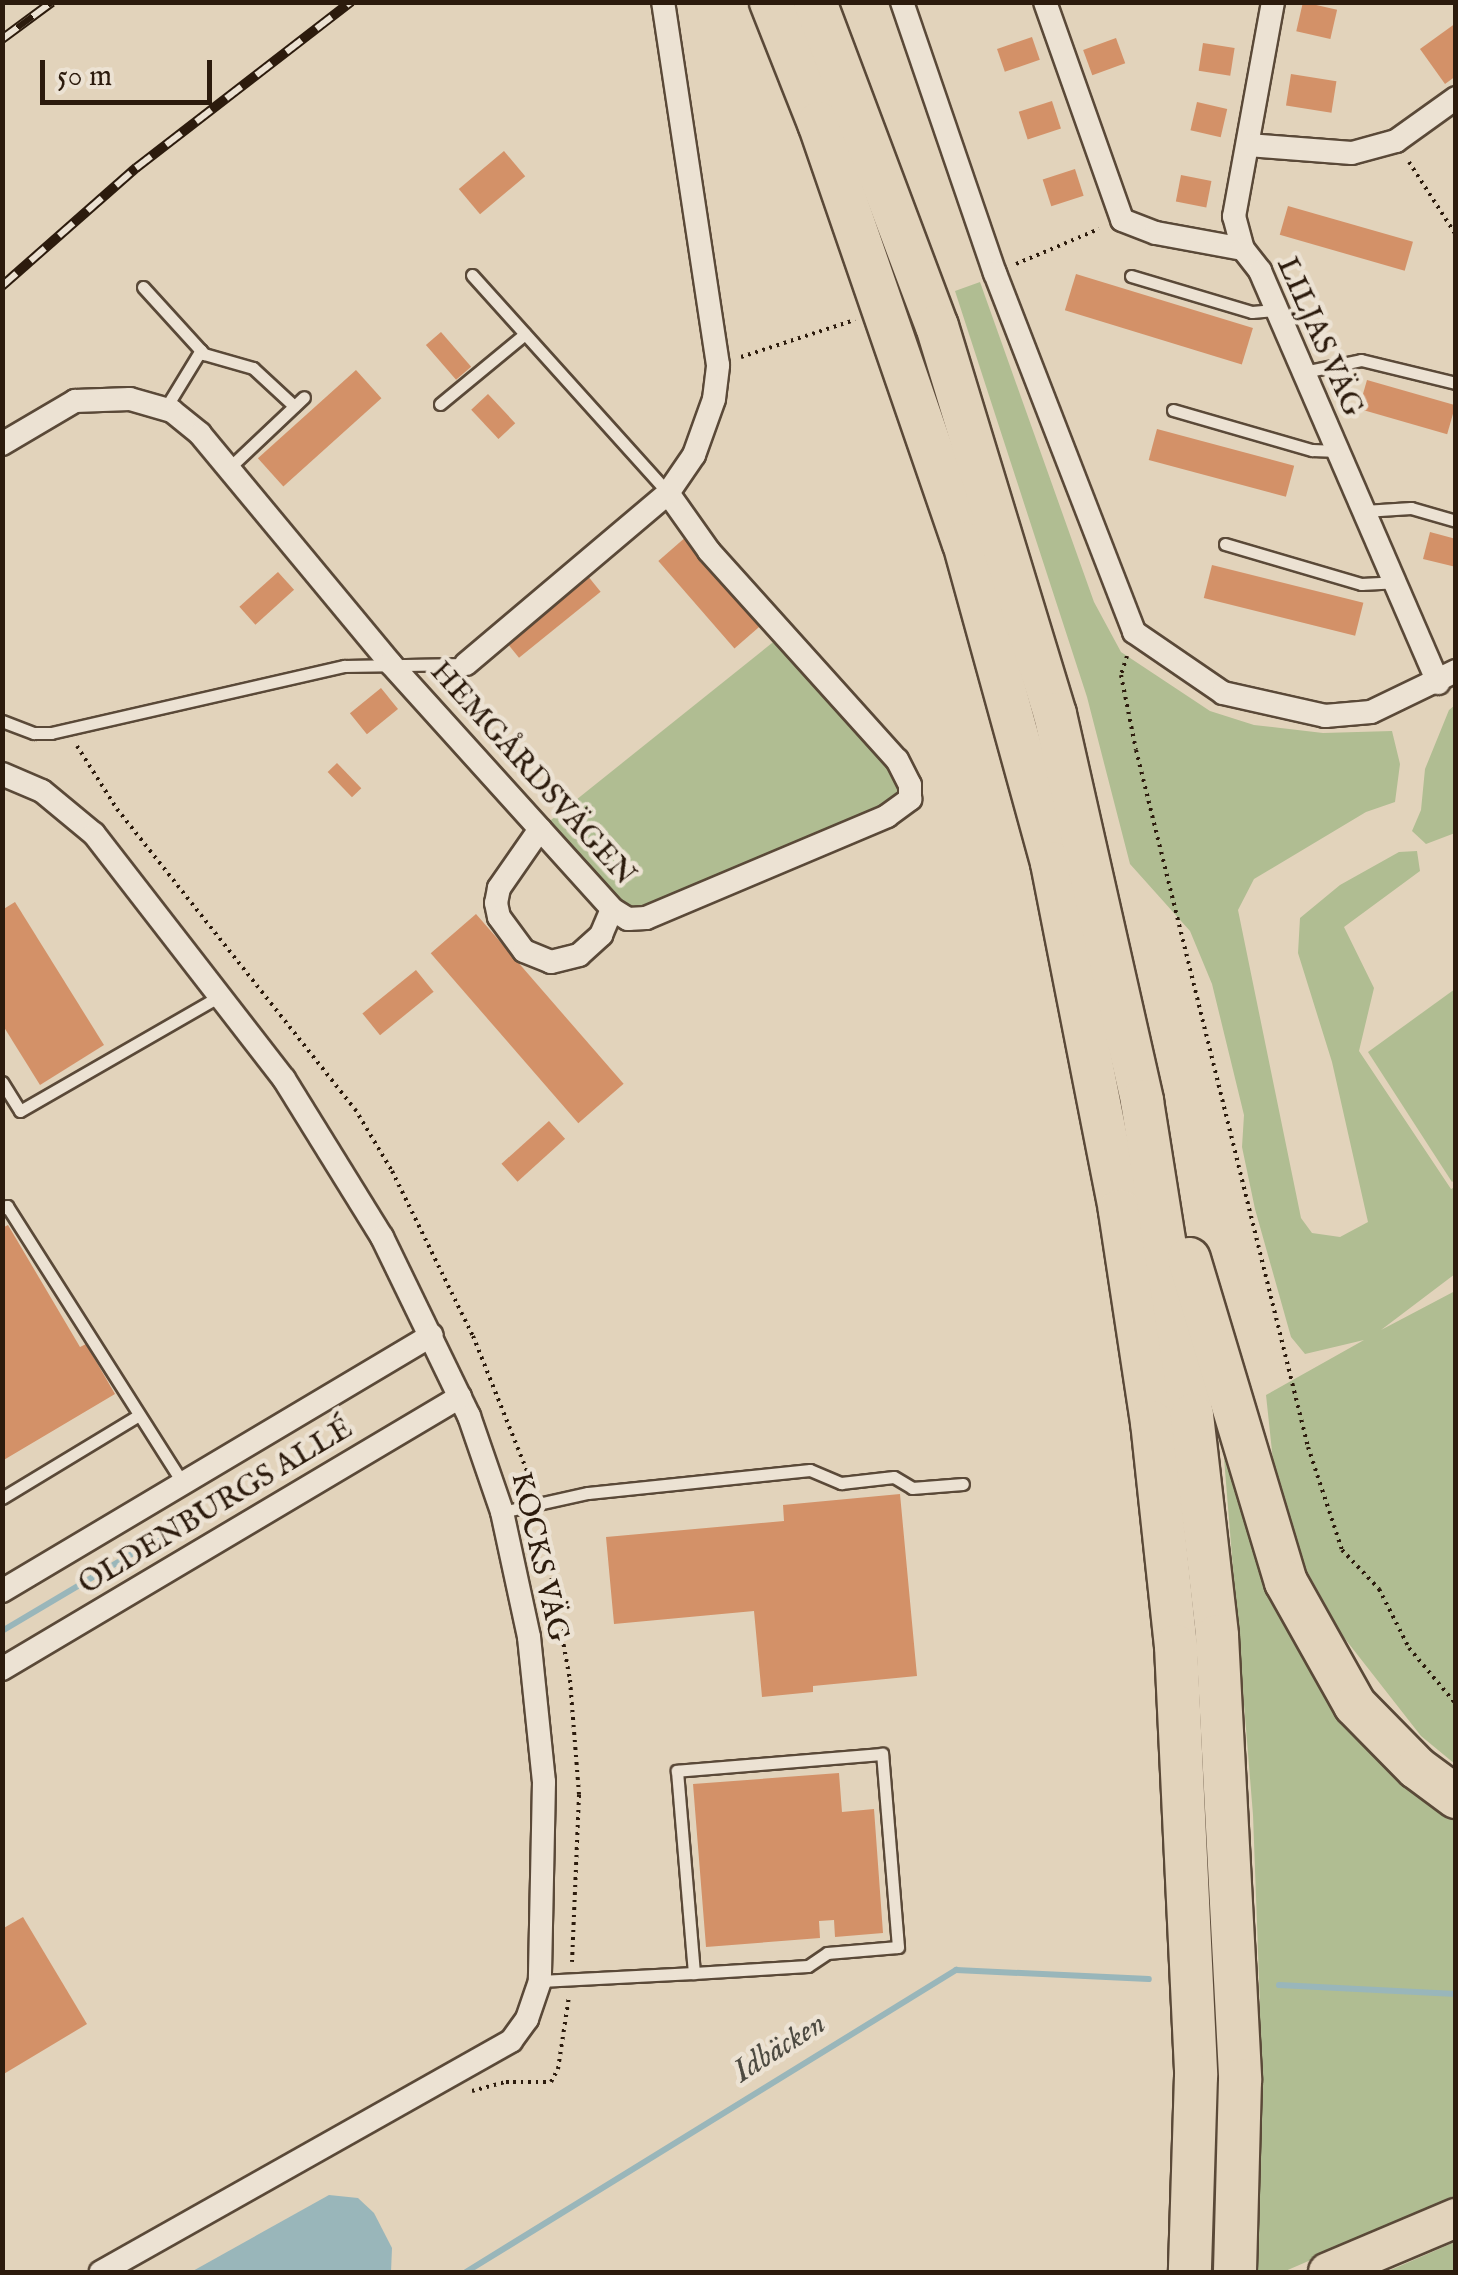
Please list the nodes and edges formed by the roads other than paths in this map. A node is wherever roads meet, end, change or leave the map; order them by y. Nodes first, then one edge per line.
1 (663, 2) edge
2 (771, 2) edge
3 (815, 2) edge
4 (902, 2) edge
5 (1045, 2) edge
6 (1273, 2) edge
7 (1456, 98) edge
8 (1248, 144) junction
9 (1244, 249) junction
10 (472, 274) dead end
11 (1131, 276) dead end
12 (143, 287) dead end
13 (1277, 310) junction
14 (525, 334) junction
15 (201, 350) junction
16 (1304, 372) junction
17 (1456, 383) edge
18 (440, 404) dead end
19 (165, 409) junction
20 (1173, 410) dead end
21 (2, 444) edge
22 (1338, 451) junction
23 (229, 468) junction
24 (668, 493) junction
25 (1364, 511) junction
26 (1456, 521) edge
27 (1225, 544) dead end
28 (1395, 582) junction
29 (390, 664) junction
30 (466, 664) joint
31 (1447, 677) edge
32 (2, 720) edge
33 (2, 774) edge
34 (540, 829) junction
35 (612, 909) junction
36 (223, 995) junction
37 (2, 1082) edge
38 (1142, 1101) junction
39 (2, 1209) edge
40 (432, 1335) junction
41 (460, 1397) junction
42 (139, 1415) junction
43 (183, 1483) junction
44 (963, 1484) dead end
45 (2, 1498) edge
46 (502, 1512) junction
47 (2, 1591) edge
48 (2, 1669) edge
49 (1456, 1797) edge
50 (694, 1972) junction
51 (540, 1980) junction
52 (1456, 2218) edge
53 (101, 2272) edge
54 (1190, 2272) edge
55 (1236, 2272) edge
56 (1328, 2272) edge

1 - 24 street, HEMGÅRDSVÄGEN
2 - 54 highway
3 - 38 highway
4 - 31 street
5 - 9 street
6 - 8 street, LILJAS VÄG
7 - 8 street
8 - 9 street, LILJAS VÄG
9 - 13 street, LILJAS VÄG
10 - 14 lane
11 - 13 lane
12 - 15 lane
13 - 16 street, LILJAS VÄG
14 - 18 lane
14 - 24 lane
15 - 19 lane
15 - 23 lane
16 - 17 lane
16 - 22 street, LILJAS VÄG
19 - 21 street, HEMGÅRDSVÄGEN
19 - 23 street, HEMGÅRDSVÄGEN
20 - 22 lane
22 - 25 street, LILJAS VÄG
23 - 29 street, HEMGÅRDSVÄGEN
24 - 30 street, HEMGÅRDSVÄGEN
24 - 35 street, HEMGÅRDSVÄGEN
25 - 26 lane
25 - 28 street, LILJAS VÄG
27 - 28 lane
28 - 31 street, LILJAS VÄG
29 - 30 lane
29 - 32 lane
29 - 34 street, HEMGÅRDSVÄGEN
33 - 36 street, KOCKS VÄG
34 - 35 street, HEMGÅRDSVÄGEN
34 - 35 street
36 - 37 lane
36 - 40 street, KOCKS VÄG
38 - 49 highway
38 - 55 highway
39 - 42 lane
40 - 41 street, KOCKS VÄG
40 - 43 street, OLDENBURGS ALLÉ
41 - 46 street, KOCKS VÄG
41 - 48 street, OLDENBURGS ALLÉ
42 - 43 lane
42 - 45 lane
43 - 47 street, OLDENBURGS ALLÉ
44 - 46 lane
46 - 51 street, KOCKS VÄG
50 - 50 lane
50 - 51 lane
51 - 53 street, KOCKS VÄG
52 - 56 main road

